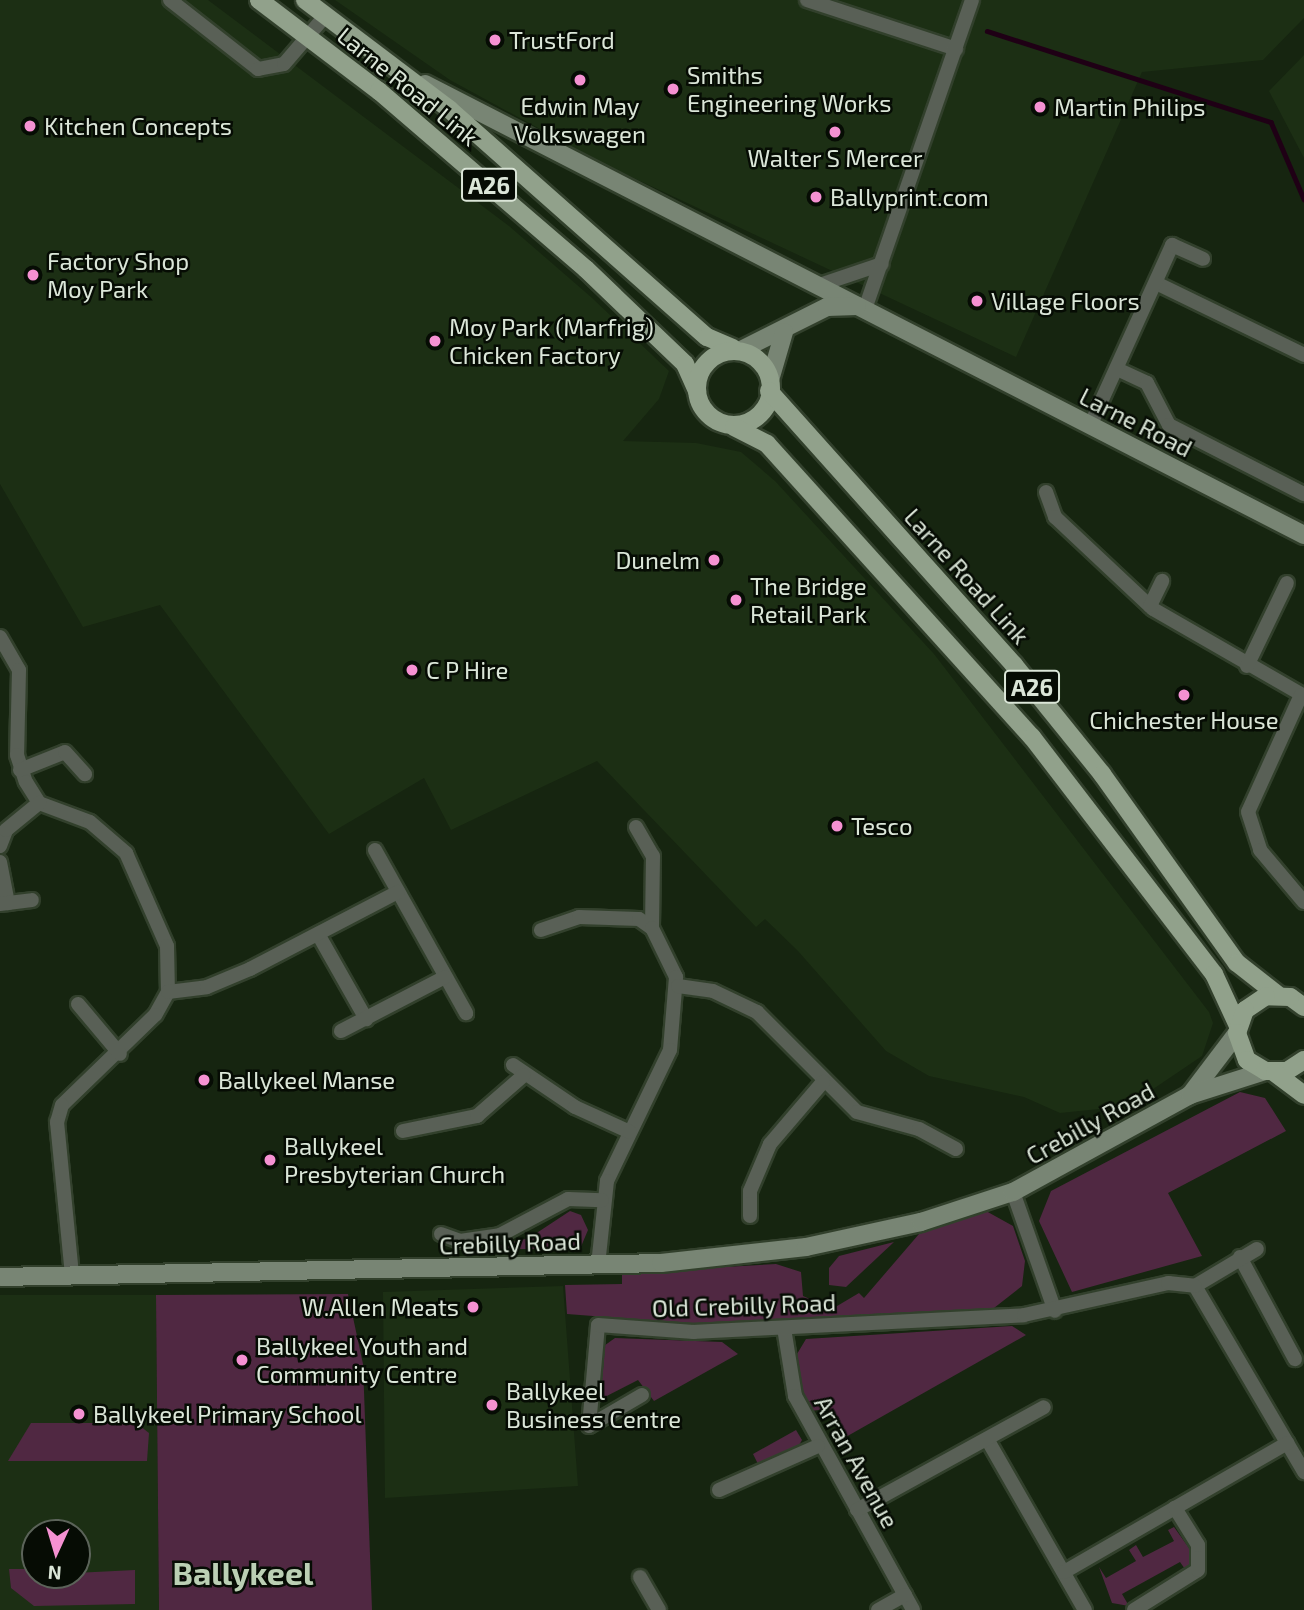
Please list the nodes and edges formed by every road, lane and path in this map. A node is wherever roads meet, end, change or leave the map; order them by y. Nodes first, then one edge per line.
1 (170, 0) edge
2 (259, 0) edge
3 (305, 0) edge
4 (807, 0) edge
5 (972, 0) edge
6 (326, 15) junction
7 (309, 37) junction
8 (956, 49) junction
9 (394, 68) junction
10 (1203, 260) dead end
11 (883, 264) junction
12 (1156, 283) junction
13 (820, 285) junction
14 (863, 308) junction
15 (788, 327) junction
16 (738, 349) junction
17 (1304, 355) edge
18 (1117, 369) junction
19 (769, 386) junction
20 (697, 391) junction
21 (1090, 426) junction
22 (734, 427) junction
23 (1046, 492) dead end
24 (1304, 494) edge
25 (1304, 535) edge
26 (1162, 581) dead end
27 (1287, 583) dead end
28 (1150, 606) junction
29 (0, 637) edge
30 (6, 660) edge
31 (1247, 666) junction
32 (1302, 696) edge
33 (20, 771) junction
34 (85, 774) dead end
35 (39, 803) junction
36 (636, 827) dead end
37 (0, 846) edge
38 (375, 850) dead end
39 (0, 862) edge
40 (398, 892) junction
41 (32, 900) dead end
42 (1304, 902) edge
43 (4, 904) edge
44 (652, 928) junction
45 (541, 930) dead end
46 (318, 934) junction
47 (445, 977) junction
48 (678, 986) junction
49 (168, 992) junction
50 (1278, 995) junction
51 (78, 1004) dead end
52 (1304, 1007) edge
53 (466, 1013) dead end
54 (366, 1019) junction
55 (1238, 1030) junction
56 (341, 1031) dead end
57 (120, 1054) junction
58 (1304, 1060) edge
59 (1270, 1072) junction
60 (823, 1082) junction
61 (1191, 1095) junction
62 (1304, 1095) edge
63 (403, 1131) dead end
64 (630, 1132) junction
65 (956, 1149) dead end
66 (1013, 1192) junction
67 (602, 1200) junction
68 (750, 1216) dead end
69 (441, 1234) dead end
70 (1257, 1249) dead end
71 (1240, 1257) junction
72 (598, 1265) junction
73 (72, 1275) junction
74 (0, 1277) edge
75 (1195, 1286) junction
76 (1055, 1311) junction
77 (784, 1328) junction
78 (1295, 1359) dead end
79 (642, 1395) dead end
80 (1044, 1407) dead end
81 (987, 1439) junction
82 (1287, 1443) junction
83 (818, 1446) junction
84 (1304, 1472) edge
85 (719, 1490) dead end
86 (1175, 1508) junction
87 (857, 1510) junction
88 (1064, 1572) junction
89 (640, 1577) dead end
90 (905, 1595) junction
91 (659, 1610) edge
92 (878, 1610) edge
93 (913, 1610) edge
94 (1085, 1610) edge
95 (1134, 1610) edge

1 - 7 street
2 - 7 main road, Larne Road Link / A26
3 - 6 main road, Larne Road Link / A26
4 - 8 street
5 - 8 street
6 - 7 street
6 - 9 main road, Larne Road Link / A26
7 - 20 main road, Larne Road Link / A26
8 - 11 street
9 - 13 street, Larne Road
9 - 16 main road, Larne Road Link / A26
10 - 12 street
11 - 13 street
11 - 14 street
12 - 17 street
12 - 18 street
13 - 14 street, Larne Road
13 - 15 street
14 - 15 street
14 - 21 street, Larne Road
15 - 16 street
15 - 19 street
16 - 19 main road, A26
16 - 20 main road
18 - 21 street
18 - 24 street
19 - 22 main road
19 - 50 main road, Larne Road Link / A26
20 - 22 main road, A26
21 - 25 street, Larne Road
22 - 55 main road, A26
23 - 28 street
26 - 28 street
27 - 31 street
28 - 31 street
29 - 30 street
30 - 33 street
31 - 32 street
32 - 42 street
33 - 34 street
33 - 35 street
35 - 37 street
35 - 49 street
36 - 44 street
38 - 40 street
39 - 43 street
40 - 46 street
40 - 47 street
41 - 43 street
44 - 45 street
44 - 48 street
46 - 49 street
46 - 54 street
47 - 53 street
47 - 54 street
48 - 60 street
48 - 64 street
49 - 57 street
50 - 52 main road, A26
50 - 55 main road
51 - 57 street
54 - 56 street
55 - 59 main road, A26
55 - 61 street, Crebilly Road
57 - 73 street
58 - 59 main road
59 - 61 street, Crebilly Road
59 - 62 main road, A26
60 - 65 street
60 - 68 street
61 - 66 street, Crebilly Road
63 - 64 street
64 - 67 street
66 - 72 street, Crebilly Road
66 - 76 street, Crebilly Road
67 - 69 street
67 - 72 street
70 - 71 street
71 - 75 street
71 - 78 street
72 - 73 street, Crebilly Road
73 - 74 street, Crebilly Road
75 - 76 street
75 - 82 street
76 - 77 street, Old Crebilly Road
77 - 79 street, Old Crebilly Road
77 - 83 street, Arran Avenue
80 - 81 street
81 - 87 street
81 - 88 street
82 - 84 street
82 - 86 street
83 - 85 street
83 - 87 street, Arran Avenue
86 - 88 street
86 - 95 street
87 - 90 street, Arran Avenue
88 - 94 street
89 - 91 street
90 - 92 street
90 - 93 street, Arran Avenue

